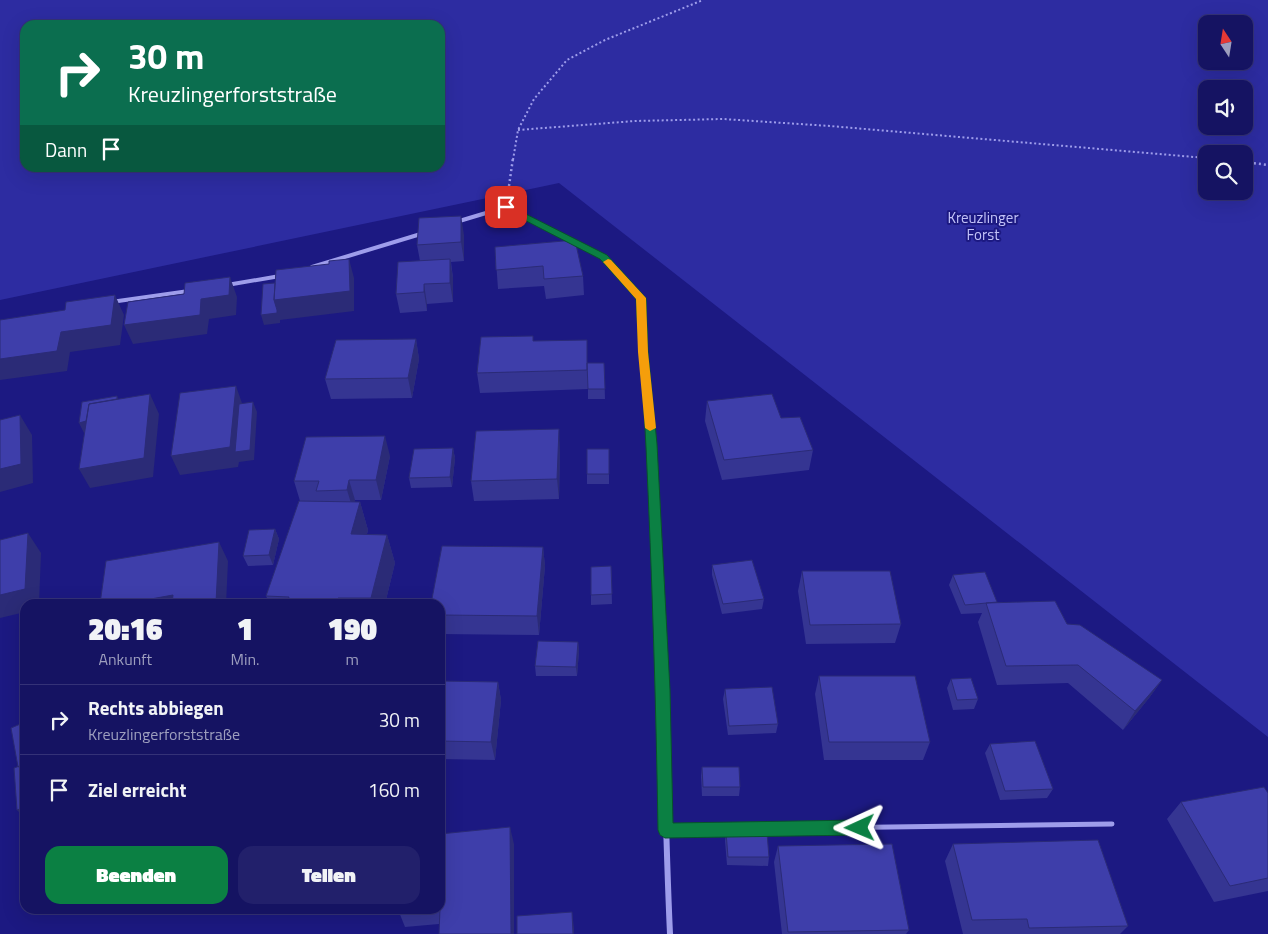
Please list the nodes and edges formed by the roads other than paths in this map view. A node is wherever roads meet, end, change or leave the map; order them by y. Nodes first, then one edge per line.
1 (450, 224) edge
2 (432, 230) edge
3 (310, 267) edge
4 (281, 275) edge
5 (225, 286) edge
6 (197, 290) edge
7 (104, 303) edge
8 (1112, 824) dead end
9 (665, 830) junction
10 (670, 934) edge

1 - 9 street
2 - 3 street
4 - 5 street
6 - 7 street
8 - 9 lane
9 - 10 street

